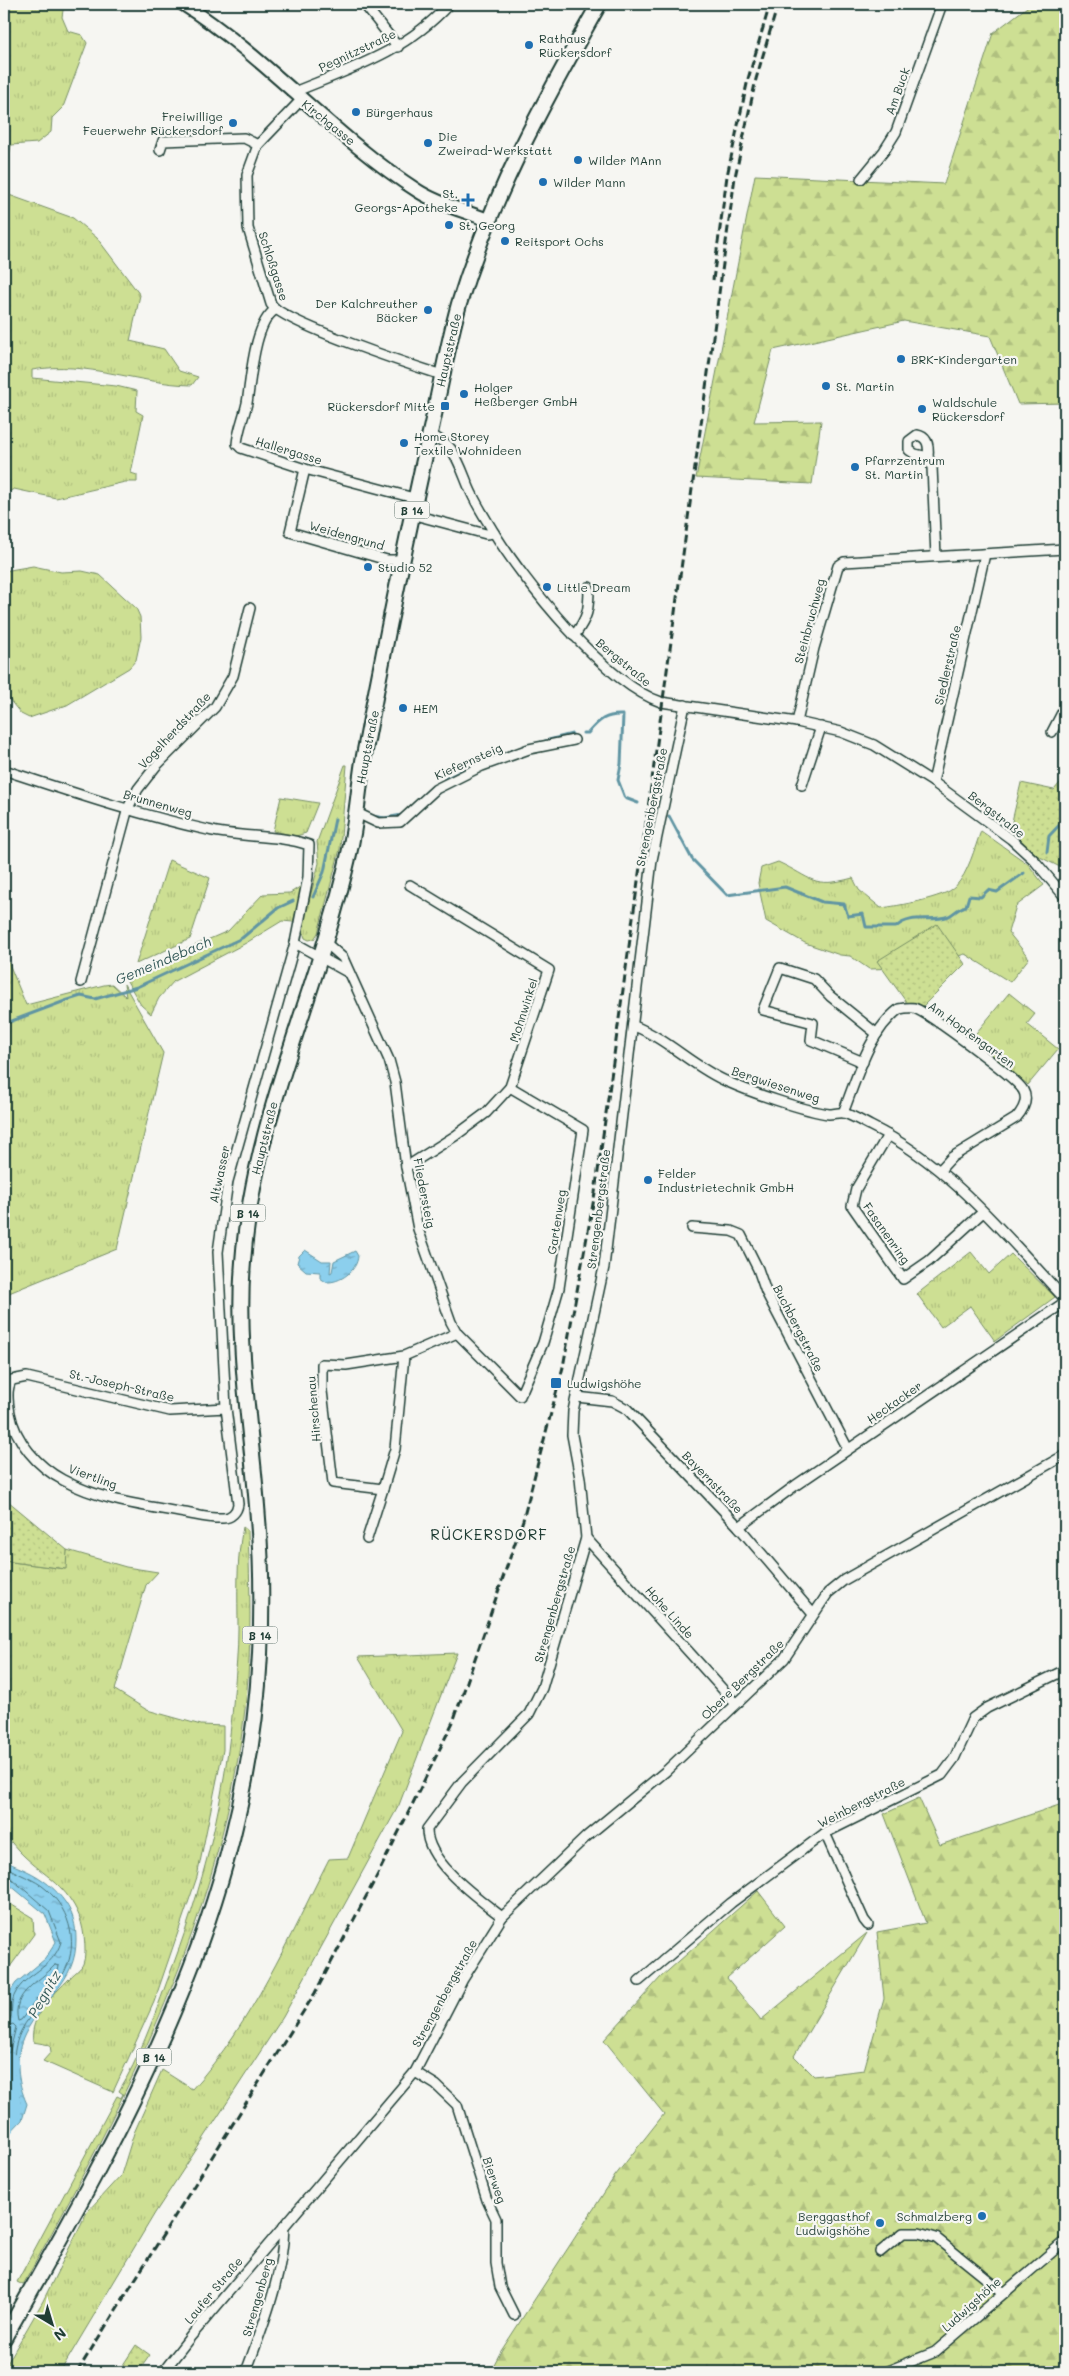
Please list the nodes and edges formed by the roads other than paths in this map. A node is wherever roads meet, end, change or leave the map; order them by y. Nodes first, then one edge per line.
1 (183, 4) edge
2 (364, 4) edge
3 (448, 4) edge
4 (599, 4) edge
5 (942, 4) edge
6 (398, 47) junction
7 (298, 96) junction
8 (258, 145) junction
9 (160, 150) dead end
10 (861, 179) dead end
11 (488, 220) junction
12 (275, 310) junction
13 (442, 375) junction
14 (430, 435) junction
15 (928, 457) dead end
16 (305, 468) junction
17 (414, 498) junction
18 (411, 514) junction
19 (494, 532) junction
20 (1065, 549) edge
21 (985, 554) junction
22 (936, 556) junction
23 (404, 560) junction
24 (590, 587) dead end
25 (250, 608) dead end
26 (574, 636) junction
27 (684, 705) junction
28 (1065, 707) edge
29 (797, 722) junction
30 (821, 727) junction
31 (1052, 732) dead end
32 (574, 740) dead end
33 (4, 770) edge
34 (934, 782) junction
35 (802, 785) dead end
36 (128, 808) junction
37 (355, 812) junction
38 (309, 845) joint
39 (410, 885) dead end
40 (1065, 898) edge
41 (324, 942) junction
42 (295, 944) junction
43 (320, 958) junction
44 (349, 973) junction
45 (81, 982) dead end
46 (634, 1026) junction
47 (877, 1034) junction
48 (863, 1062) junction
49 (510, 1087) junction
50 (843, 1113) junction
51 (888, 1135) junction
52 (406, 1167) junction
53 (940, 1170) junction
54 (983, 1212) junction
55 (692, 1228) dead end
56 (1065, 1300) edge
57 (457, 1333) junction
58 (404, 1356) junction
59 (12, 1380) joint
60 (520, 1396) joint
61 (577, 1397) junction
62 (226, 1408) junction
63 (848, 1449) junction
64 (1065, 1455) edge
65 (383, 1489) junction
66 (233, 1514) joint
67 (739, 1527) junction
68 (586, 1538) junction
69 (367, 1539) dead end
70 (813, 1614) junction
71 (1065, 1670) edge
72 (735, 1703) junction
73 (826, 1832) junction
74 (502, 1917) junction
75 (868, 1925) dead end
76 (639, 1981) dead end
77 (415, 2072) junction
78 (284, 2226) junction
79 (1065, 2241) edge
80 (880, 2252) dead end
81 (1003, 2292) junction
82 (514, 2315) dead end
83 (4, 2338) edge
84 (163, 2372) edge
85 (246, 2372) edge
86 (885, 2372) edge

1 - 7 main road, Kirchgasse
2 - 6 street
3 - 6 street, Pegnitzstraße
4 - 11 main road, Hauptstraße / B 14
5 - 10 street, Am Buck
6 - 7 street, Pegnitzstraße
7 - 8 street, Schloßgasse
7 - 11 main road, Kirchgasse
8 - 9 street
8 - 12 street, Schloßgasse
11 - 13 main road, Hauptstraße / B 14
12 - 13 street, Schloßgasse
12 - 16 street, Hallergasse
13 - 14 main road, Hauptstraße / B 14
14 - 17 main road, Hauptstraße / B 14
14 - 19 street, Bergstraße
15 - 22 street
16 - 17 street, Hallergasse
16 - 23 street, Weidengrund
17 - 18 main road, Hauptstraße / B 14
18 - 19 street
18 - 23 main road, Hauptstraße / B 14
19 - 26 street, Bergstraße
20 - 21 street, Steinbruchweg
21 - 22 street, Steinbruchweg
21 - 34 street, Siedlerstraße
22 - 29 street, Steinbruchweg
23 - 37 main road, Hauptstraße / B 14
24 - 26 street
25 - 36 street, Vogelherdstraße
26 - 27 street, Bergstraße
27 - 29 street, Bergstraße
27 - 46 street, Strengenbergstraße
28 - 31 street
29 - 30 street, Bergstraße
30 - 34 street, Bergstraße
30 - 35 street
32 - 37 street, Kiefernsteig
33 - 36 street, Brunnenweg
34 - 40 street, Bergstraße
36 - 38 street, Brunnenweg
36 - 45 street, Vogelherdstraße
37 - 41 main road, Hauptstraße / B 14
38 - 42 street, Altwasser
39 - 49 street, Mohnwinkel
41 - 43 main road, Hauptstraße / B 14
41 - 44 street, Fliedersteig
42 - 43 street
42 - 62 street, Altwasser
43 - 44 street
43 - 83 main road, Hauptstraße / B 14
44 - 52 street, Fliedersteig
46 - 50 street, Bergwiesenweg
46 - 61 street, Strengenbergstraße
47 - 48 street, Am Hopfengarten
47 - 48 street
47 - 53 street, Am Hopfengarten
48 - 50 street, Am Hopfengarten
49 - 52 street, Mohnwinkel
49 - 60 street, Gartenweg
50 - 51 street, Bergwiesenweg
51 - 53 street, Bergwiesenweg
51 - 54 street, Fasanenring
52 - 57 street, Fliedersteig
53 - 54 street, Bergwiesenweg
54 - 56 street, Bergwiesenweg
55 - 63 street, Buchbergstraße
56 - 63 street, Heckacker
57 - 58 street, Hirschenau
57 - 60 street, Fliedersteig
58 - 65 street
58 - 65 street, Hirschenau
59 - 62 street, St.-Joseph-Straße
59 - 66 street, Viertling
61 - 67 street, Bayernstraße
61 - 68 street, Strengenbergstraße
62 - 66 street, Altwasser
63 - 67 street, Heckacker
64 - 70 street, Obere Bergstraße
65 - 69 street
67 - 70 street, Bayernstraße
68 - 72 street, Hohe Linde
68 - 74 street, Strengenbergstraße
70 - 72 street, Obere Bergstraße
71 - 73 street, Weinbergstraße
72 - 74 street, Obere Bergstraße
73 - 75 street
73 - 76 street, Weinbergstraße
74 - 77 street, Strengenbergstraße
77 - 78 street, Strengenbergstraße
77 - 82 street, Bierweg
78 - 84 street, Laufer Straße
78 - 85 street, Strengenberg
79 - 81 street, Ludwigshöhe
80 - 81 street
81 - 86 street, Ludwigshöhe

